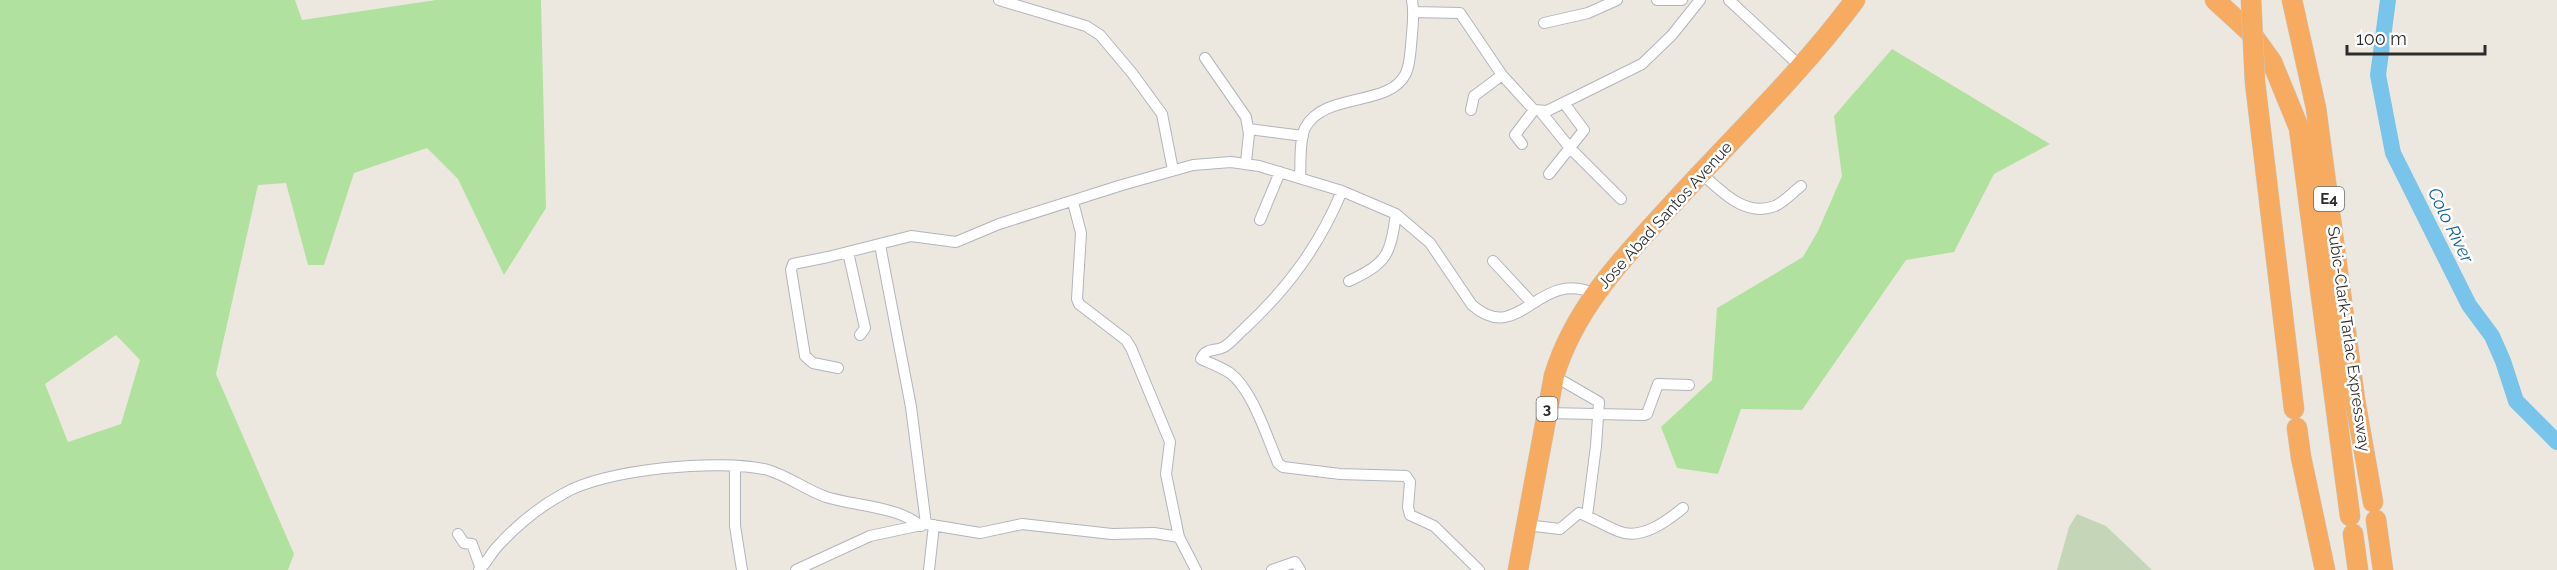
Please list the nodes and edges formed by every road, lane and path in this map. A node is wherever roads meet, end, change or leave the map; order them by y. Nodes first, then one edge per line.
1 (999, 0) edge
2 (1412, 0) edge
3 (1617, 0) edge
4 (1657, 0) edge
5 (1682, 0) edge
6 (1700, 0) edge
7 (1729, 0) edge
8 (1855, 0) edge
9 (2215, 0) edge
10 (2251, 0) edge
11 (2292, 0) edge
12 (1414, 12) junction
13 (1544, 23) dead end
14 (1205, 58) dead end
15 (1800, 66) junction
16 (1502, 75) junction
17 (1564, 102) junction
18 (1471, 110) dead end
19 (1538, 111) junction
20 (1249, 129) junction
21 (1303, 136) junction
22 (1522, 144) dead end
23 (1570, 148) junction
24 (1246, 162) junction
25 (1173, 170) junction
26 (1280, 172) junction
27 (1701, 173) junction
28 (1549, 174) dead end
29 (1300, 178) junction
30 (1801, 186) dead end
31 (1342, 191) junction
32 (1621, 199) dead end
33 (1073, 202) junction
34 (1396, 214) junction
35 (1260, 220) dead end
36 (880, 245) junction
37 (848, 252) junction
38 (1493, 261) dead end
39 (1349, 281) dead end
40 (1595, 294) junction
41 (1532, 303) junction
42 (861, 335) dead end
43 (838, 368) dead end
44 (1554, 376) junction
45 (1689, 385) dead end
46 (1546, 413) junction
47 (1598, 415) junction
48 (735, 467) junction
49 (1683, 508) dead end
50 (1587, 516) junction
51 (927, 525) junction
52 (1526, 525) junction
53 (2348, 525) junction
54 (458, 534) dead end
55 (1179, 537) junction
56 (480, 569) edge
57 (742, 570) edge
58 (796, 570) edge
59 (929, 570) edge
60 (1196, 570) edge
61 (1272, 570) edge
62 (1300, 570) edge
63 (1479, 570) edge
64 (1518, 570) edge
65 (2325, 570) edge
66 (2351, 570) edge
67 (2358, 570) edge
68 (2383, 570) edge

1 - 25 street
2 - 12 street
3 - 13 street
4 - 5 street
6 - 17 street
7 - 15 street
8 - 15 highway, Jose Abad Santos Avenue / 3
9 - 53 highway, E4
10 - 65 highway, bridge
11 - 68 highway, Subic-Clark-Tarlac Expressway / E4
12 - 16 street
12 - 21 street
14 - 20 street
15 - 27 highway, Jose Abad Santos Avenue / 3
16 - 18 street
16 - 19 street
17 - 19 street
17 - 23 street
19 - 22 street
19 - 23 street
20 - 21 street
20 - 24 street
21 - 29 street
23 - 28 street
23 - 32 street
24 - 25 street
24 - 26 street
25 - 33 street
26 - 29 street
26 - 35 street
27 - 30 street
27 - 40 highway, Jose Abad Santos Avenue / 3
29 - 31 street
31 - 34 street
31 - 63 street
33 - 36 street
33 - 55 street
34 - 39 street
34 - 41 street
36 - 37 street
36 - 51 street
37 - 42 street
37 - 43 street
38 - 41 street
40 - 41 street
40 - 44 highway, Jose Abad Santos Avenue / 3
44 - 46 highway, Jose Abad Santos Avenue / 3
44 - 47 street
45 - 47 street
46 - 47 street
46 - 52 highway, Jose Abad Santos Avenue / 3
47 - 50 street
48 - 51 street
48 - 56 street
48 - 57 street
49 - 50 street
50 - 52 street
51 - 55 street
51 - 58 street
51 - 59 street
52 - 64 highway, Jose Abad Santos Avenue / 3
53 - 66 highway, E4
53 - 67 highway, E4
54 - 56 street
55 - 60 street
61 - 62 street

